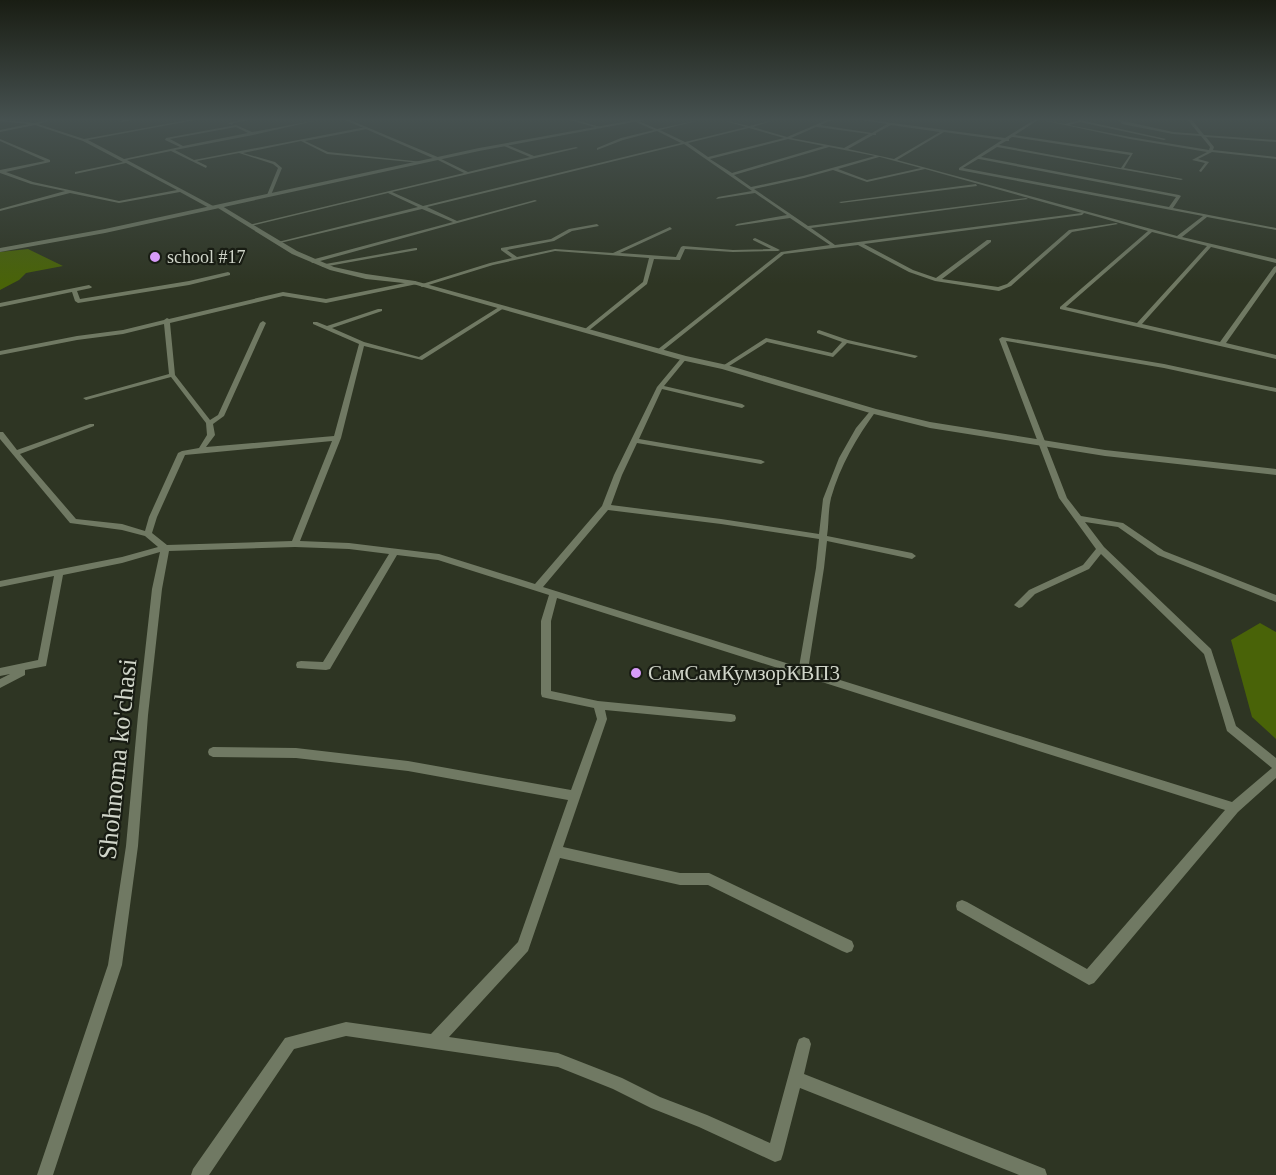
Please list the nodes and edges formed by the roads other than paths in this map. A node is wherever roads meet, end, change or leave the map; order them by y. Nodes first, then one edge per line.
1 (8, 175) edge
2 (151, 175) edge
3 (277, 175) edge
4 (362, 175) edge
5 (455, 175) edge
6 (555, 175) edge
7 (734, 175) edge
8 (809, 175) edge
9 (852, 175) edge
10 (894, 175) edge
11 (948, 175) edge
12 (991, 175) edge
13 (1068, 175) edge
14 (1156, 175) edge
15 (1181, 179) dead end
16 (982, 184) junction
17 (751, 188) junction
18 (73, 191) junction
19 (181, 191) junction
20 (388, 192) junction
21 (756, 192) junction
22 (269, 195) junction
23 (718, 198) dead end
24 (1032, 198) junction
25 (536, 201) dead end
26 (841, 202) dead end
27 (216, 207) junction
28 (423, 207) junction
29 (1170, 209) junction
30 (0, 210) edge
31 (1087, 213) junction
32 (792, 216) junction
33 (1206, 216) junction
34 (457, 222) junction
35 (1122, 223) junction
36 (251, 225) junction
37 (597, 225) dead end
38 (737, 225) dead end
39 (808, 227) junction
40 (670, 228) dead end
41 (1276, 229) edge
42 (1151, 231) junction
43 (1178, 238) junction
44 (755, 239) dead end
45 (280, 242) junction
46 (989, 242) dead end
47 (859, 243) junction
48 (834, 245) junction
49 (1210, 246) junction
50 (415, 249) dead end
51 (0, 250) edge
52 (781, 252) junction
53 (614, 254) junction
54 (652, 257) junction
55 (515, 258) junction
56 (1275, 258) edge
57 (313, 261) junction
58 (323, 265) junction
59 (1276, 268) edge
60 (228, 274) dead end
61 (938, 280) junction
62 (418, 284) junction
63 (89, 287) dead end
64 (74, 290) junction
65 (0, 304) edge
66 (501, 308) junction
67 (380, 310) dead end
68 (167, 320) junction
69 (263, 323) dead end
70 (315, 323) dead end
71 (1138, 325) junction
72 (327, 328) junction
73 (587, 330) junction
74 (819, 332) dead end
75 (846, 341) junction
76 (362, 343) junction
77 (1222, 344) junction
78 (659, 351) junction
79 (0, 353) edge
80 (915, 356) dead end
81 (1276, 357) edge
82 (684, 358) junction
83 (724, 367) junction
84 (172, 375) junction
85 (660, 387) junction
86 (1276, 390) edge
87 (86, 398) dead end
88 (742, 406) dead end
89 (873, 411) junction
90 (209, 423) junction
91 (92, 424) dead end
92 (0, 434) edge
93 (337, 438) junction
94 (635, 440) junction
95 (1041, 442) junction
96 (201, 450) junction
97 (15, 453) junction
98 (761, 462) dead end
99 (1276, 472) edge
100 (606, 507) junction
101 (1077, 518) junction
102 (148, 534) junction
103 (822, 537) junction
104 (295, 544) junction
105 (165, 548) junction
106 (1101, 549) junction
107 (394, 552) junction
108 (912, 555) dead end
109 (59, 572) junction
110 (0, 584) edge
111 (537, 588) junction
112 (554, 594) junction
113 (1276, 599) edge
114 (1019, 605) dead end
115 (42, 663) junction
116 (301, 664) dead end
117 (803, 671) junction
118 (0, 672) edge
119 (0, 684) edge
120 (598, 705) junction
121 (731, 718) dead end
122 (213, 752) dead end
123 (1276, 765) edge
124 (1276, 771) edge
125 (574, 796) junction
126 (1234, 808) junction
127 (556, 851) junction
128 (962, 906) dead end
129 (846, 946) dead end
130 (435, 1041) junction
131 (804, 1044) dead end
132 (795, 1078) junction
133 (45, 1175) edge
134 (199, 1175) edge
135 (1039, 1175) edge

1 - 18 street
2 - 19 street
3 - 22 street
4 - 22 main road
5 - 20 street
6 - 28 street
7 - 17 street
8 - 17 street
9 - 10 street
11 - 16 street
12 - 29 street
13 - 29 street
14 - 15 street
16 - 24 street
16 - 26 street
17 - 21 street
18 - 19 street
18 - 30 street
19 - 27 street
20 - 28 street
20 - 36 street
21 - 23 street
21 - 32 street
22 - 27 main road
24 - 31 street
24 - 39 street
25 - 34 street
27 - 36 street
27 - 51 main road
28 - 34 street
28 - 45 street
29 - 33 street
31 - 35 street
31 - 47 street
32 - 38 street
32 - 39 street
33 - 41 street
33 - 43 street
34 - 57 street
35 - 42 street
35 - 61 street
36 - 45 street
37 - 55 street
39 - 48 street
40 - 53 street
42 - 43 street
42 - 71 street
43 - 49 street
44 - 52 street
45 - 57 street
46 - 61 street
47 - 48 street
47 - 61 street
48 - 52 street
49 - 56 street
49 - 71 street
50 - 58 street
52 - 54 street
52 - 78 street
53 - 54 street
53 - 55 street
54 - 73 street
55 - 62 street
57 - 58 street
58 - 62 street
59 - 77 street
60 - 64 street
62 - 66 street
62 - 68 street
63 - 64 street
64 - 65 street
66 - 73 street
66 - 76 street
67 - 72 street
68 - 79 street
68 - 84 street
69 - 90 street
70 - 72 street
71 - 77 street
72 - 76 street
73 - 78 street
74 - 75 street
75 - 80 street
75 - 83 street
76 - 93 street
77 - 81 street
78 - 82 street
82 - 83 street
82 - 85 street
83 - 89 street
84 - 87 street
84 - 90 street
85 - 88 street
85 - 94 street
86 - 95 street
89 - 95 street
89 - 103 street
90 - 96 street
91 - 97 street
92 - 97 street
93 - 96 street
93 - 104 street
94 - 98 street
94 - 100 street
95 - 99 street
95 - 101 street
96 - 102 street
97 - 102 street
100 - 103 street
100 - 111 street
101 - 106 street
101 - 113 street
102 - 105 street
103 - 108 street
103 - 117 street
104 - 105 street
104 - 107 street
105 - 109 street
105 - 133 street, Shohnoma ko'chasi
106 - 114 street
106 - 123 street
107 - 111 street
107 - 116 street
109 - 110 street
109 - 115 street
111 - 112 street
112 - 117 street
112 - 120 street
115 - 118 street
115 - 119 street
117 - 126 street
120 - 121 street
120 - 125 street
122 - 125 street
124 - 126 street
125 - 127 street
126 - 128 street
127 - 129 street
127 - 130 street
130 - 132 street
130 - 134 street
131 - 132 street
132 - 135 street

